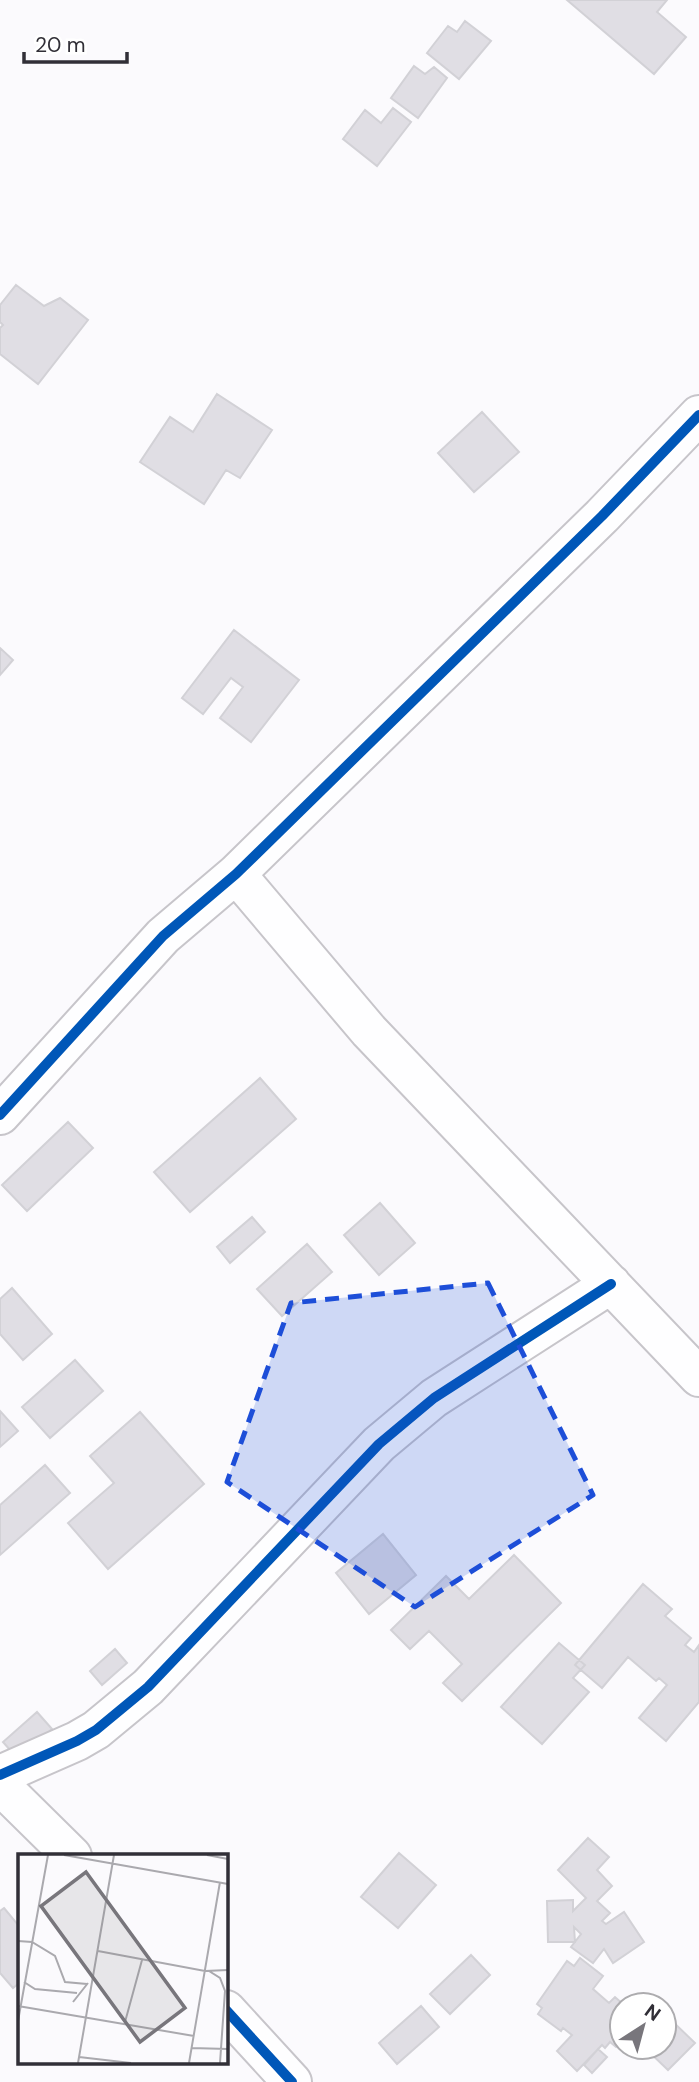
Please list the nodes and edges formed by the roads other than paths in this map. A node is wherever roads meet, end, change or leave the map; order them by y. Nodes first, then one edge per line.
1 (699, 415) edge
2 (236, 874) junction
3 (15, 1088) edge
4 (0, 1115) edge
5 (611, 1284) junction
6 (699, 1377) edge
7 (0, 1775) edge
8 (0, 1785) edge
9 (70, 1854) edge
10 (228, 2012) edge
11 (292, 2082) edge

1 - 2 street
2 - 3 street
2 - 5 street
3 - 4 street
5 - 6 street
5 - 7 street
8 - 9 street
10 - 11 street

